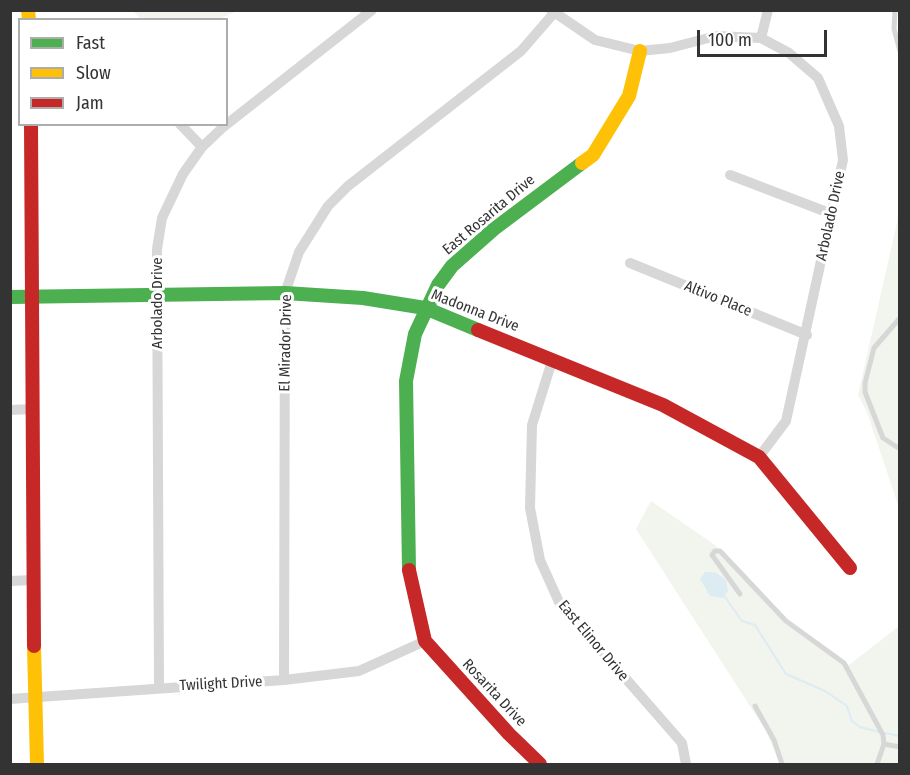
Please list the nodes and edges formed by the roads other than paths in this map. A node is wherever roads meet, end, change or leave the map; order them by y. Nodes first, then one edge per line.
1 (372, 10) edge
2 (768, 10) edge
3 (895, 10) edge
4 (553, 12) edge
5 (761, 38) junction
6 (640, 51) junction
7 (900, 51) edge
8 (228, 123) edge
9 (32, 126) edge
10 (182, 126) edge
11 (225, 126) edge
12 (202, 147) junction
13 (730, 175) dead end
14 (832, 214) junction
15 (630, 263) dead end
16 (285, 293) junction
17 (158, 295) junction
18 (34, 296) junction
19 (10, 297) edge
20 (425, 308) junction
21 (900, 318) edge
22 (807, 334) junction
23 (552, 361) junction
24 (33, 409) junction
25 (10, 410) edge
26 (900, 449) edge
27 (759, 457) junction
28 (850, 568) dead end
29 (33, 580) junction
30 (10, 581) edge
31 (740, 594) dead end
32 (425, 641) junction
33 (284, 680) junction
34 (159, 688) junction
35 (36, 698) junction
36 (10, 699) edge
37 (755, 706) dead end
38 (884, 744) junction
39 (900, 747) edge
40 (37, 765) edge
41 (540, 765) edge
42 (686, 765) edge
43 (782, 765) edge
44 (877, 765) edge

1 - 8 street, Arbolado Drive
2 - 5 street
3 - 7 lane
4 - 6 street, Arbolado Drive
4 - 16 street, El Mirador Drive
5 - 6 street, Arbolado Drive
5 - 14 street, Arbolado Drive
6 - 20 street, East Rosarita Drive
9 - 18 street
10 - 12 street
11 - 12 street, Arbolado Drive
12 - 17 street, Arbolado Drive
13 - 14 street
14 - 22 street, Arbolado Drive
15 - 22 street, Altivo Place
16 - 17 street, Madonna Drive
16 - 20 street, Madonna Drive
16 - 33 street, El Mirador Drive
17 - 18 street, Madonna Drive
17 - 34 street, Arbolado Drive
18 - 19 street, Madonna Drive
18 - 24 street
20 - 23 street, Madonna Drive
20 - 32 street, East Rosarita Drive
21 - 26 lane
22 - 27 street, Arbolado Drive
23 - 27 street, Madonna Drive
23 - 42 street, East Elinor Drive
24 - 25 street
24 - 29 street
27 - 28 street, Madonna Drive
29 - 30 street
29 - 35 street
31 - 38 lane
32 - 33 street, Twilight Drive
32 - 41 street, Rosarita Drive
33 - 34 street, Twilight Drive
34 - 35 street, Twilight Drive
35 - 36 street, Twilight Drive
35 - 40 street
37 - 43 lane
38 - 39 lane
38 - 44 lane

